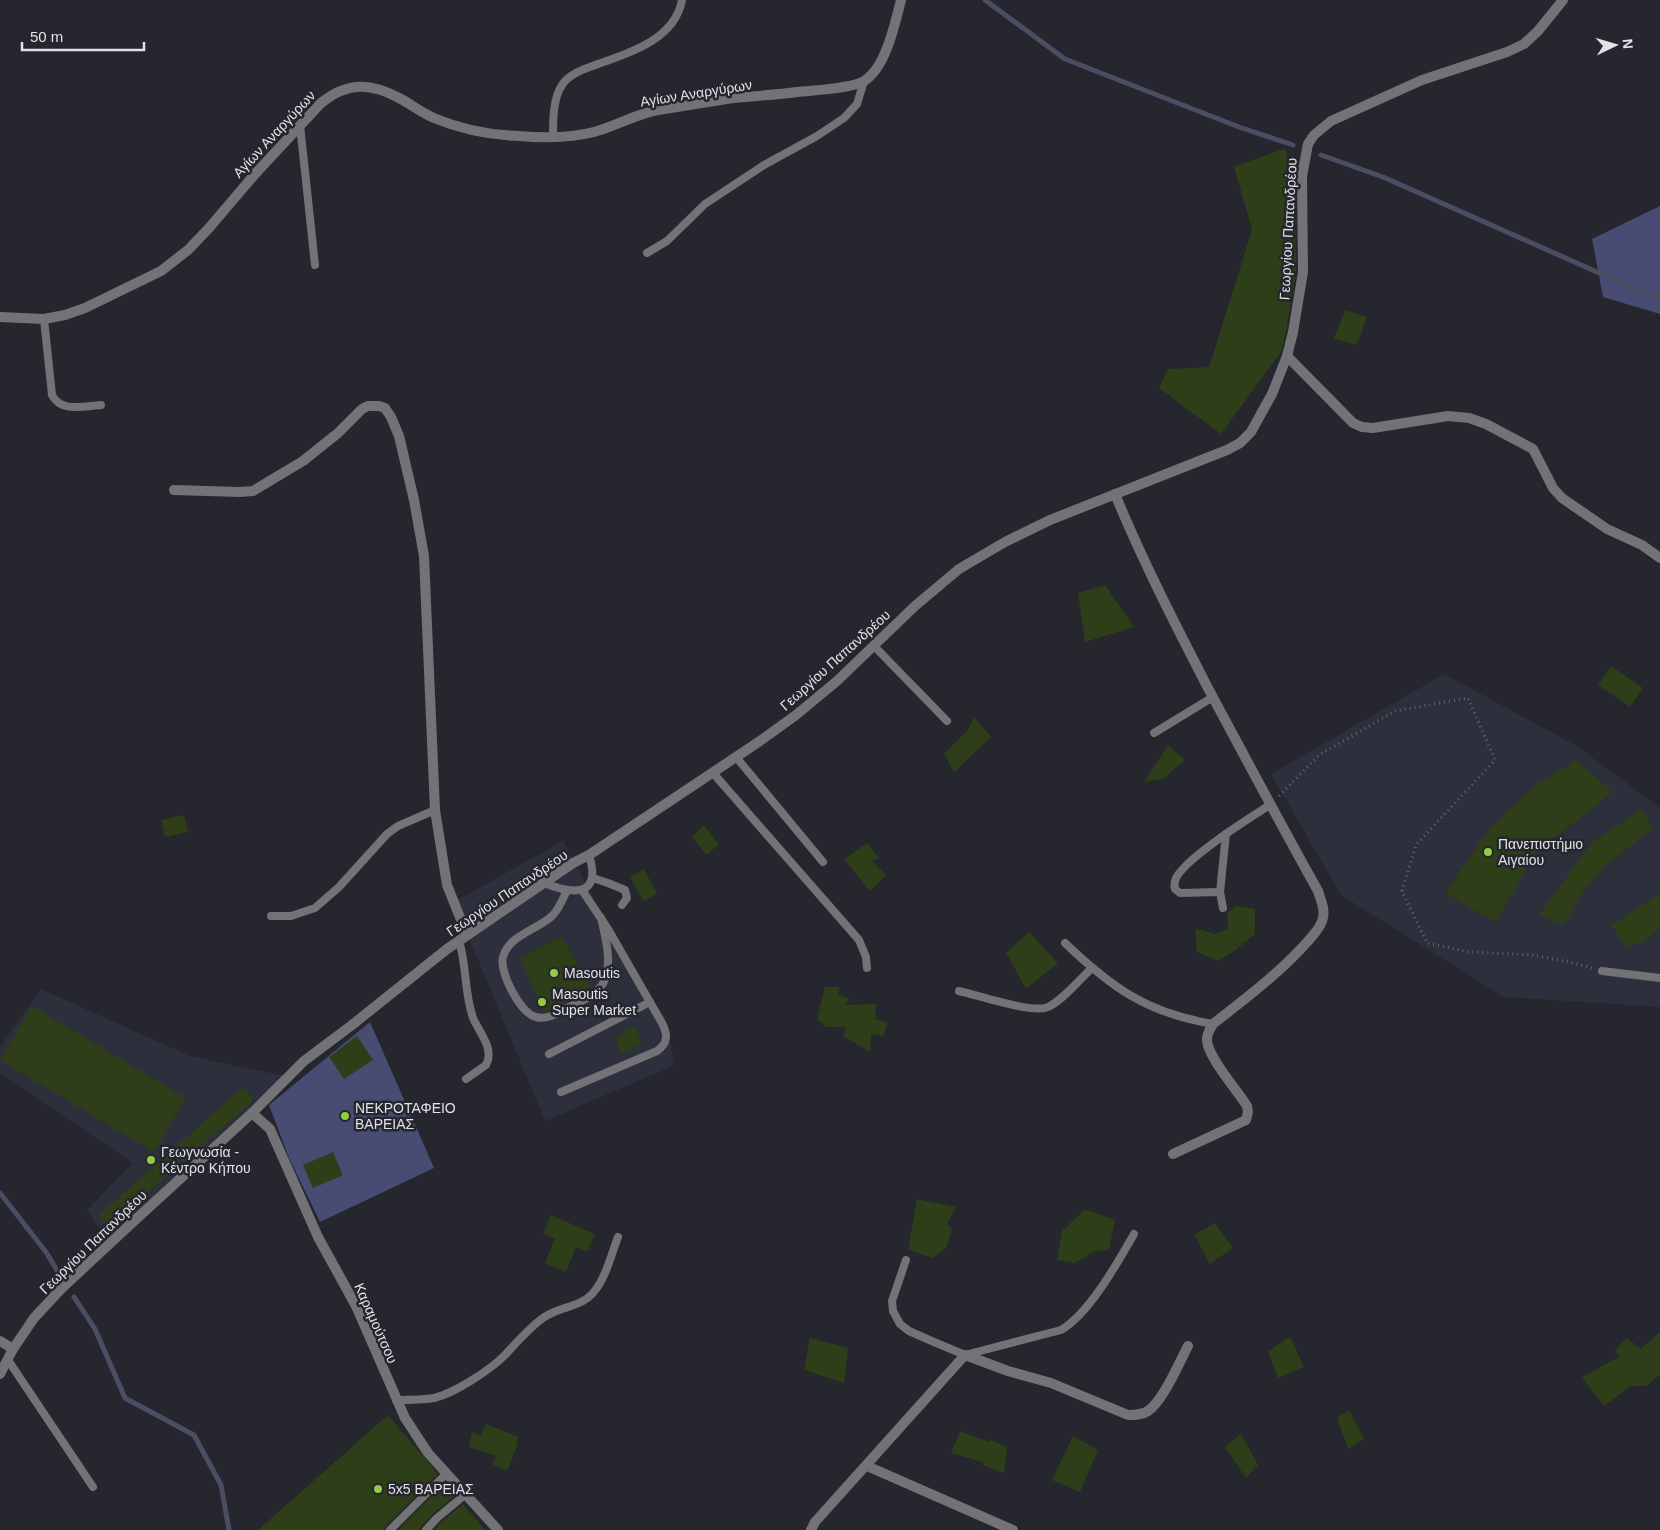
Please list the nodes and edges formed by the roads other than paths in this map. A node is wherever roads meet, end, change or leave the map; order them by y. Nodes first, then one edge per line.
1 (682, 0) edge
2 (901, 0) edge
3 (1563, 0) edge
4 (864, 81) junction
5 (300, 125) junction
6 (553, 137) junction
7 (647, 253) dead end
8 (315, 265) dead end
9 (0, 317) edge
10 (44, 319) junction
11 (1287, 356) junction
12 (101, 405) dead end
13 (174, 490) dead end
14 (1115, 494) junction
15 (1660, 558) edge
16 (874, 646) junction
17 (1213, 697) junction
18 (947, 721) dead end
19 (1154, 733) dead end
20 (736, 757) junction
21 (713, 773) junction
22 (1270, 805) junction
23 (435, 810) junction
24 (1226, 834) junction
25 (589, 855) junction
26 (823, 862) dead end
27 (593, 878) junction
28 (544, 883) junction
29 (568, 890) junction
30 (582, 890) junction
31 (1220, 892) junction
32 (622, 904) dead end
33 (1223, 908) dead end
34 (271, 916) dead end
35 (602, 918) junction
36 (463, 938) junction
37 (1066, 943) dead end
38 (867, 968) dead end
39 (1092, 968) junction
40 (1602, 971) road end
41 (1660, 978) edge
42 (959, 991) dead end
43 (650, 1002) junction
44 (1213, 1024) junction
45 (549, 1054) dead end
46 (466, 1079) dead end
47 (561, 1092) dead end
48 (252, 1113) junction
49 (1172, 1154) dead end
50 (1134, 1234) dead end
51 (618, 1237) dead end
52 (906, 1260) dead end
53 (0, 1341) edge
54 (1188, 1346) dead end
55 (13, 1349) junction
56 (965, 1356) junction
57 (8, 1360) junction
58 (0, 1374) edge
59 (396, 1400) junction
60 (867, 1466) junction
61 (447, 1473) junction
62 (93, 1487) dead end
63 (466, 1494) junction
64 (390, 1530) edge
65 (426, 1530) edge
66 (498, 1530) edge
67 (811, 1530) edge
68 (1012, 1530) edge

1 - 6 lane
2 - 4 street
3 - 11 street, Γεωργίου Παπανδρέου
4 - 6 street, Αγίων Αναργύρων
4 - 7 lane
5 - 6 street, Αγίων Αναργύρων
5 - 8 lane
5 - 10 street, Αγίων Αναργύρων
9 - 10 street, Αγίων Αναργύρων
10 - 12 lane
11 - 14 street, Γεωργίου Παπανδρέου
11 - 15 street
13 - 23 street
14 - 16 street, Γεωργίου Παπανδρέου
14 - 17 street
16 - 18 lane
16 - 20 street, Γεωργίου Παπανδρέου
17 - 19 lane
17 - 22 street
20 - 21 street, Γεωργίου Παπανδρέου
20 - 26 lane
21 - 25 street, Γεωργίου Παπανδρέου
21 - 38 lane
22 - 24 lane
22 - 44 street
23 - 34 lane
23 - 36 street
24 - 31 lane
24 - 31 lane
25 - 27 lane
25 - 28 street, Γεωργίου Παπανδρέου
27 - 30 lane
27 - 32 lane
28 - 29 lane
28 - 36 street, Γεωργίου Παπανδρέου
29 - 30 lane
29 - 35 lane
30 - 35 lane
31 - 33 lane
35 - 43 lane
36 - 46 lane
36 - 48 street, Γεωργίου Παπανδρέου
37 - 39 lane
39 - 42 lane
39 - 44 lane
40 - 41 lane
43 - 45 lane
43 - 47 lane
44 - 49 street
48 - 55 street, Γεωργίου Παπανδρέου
48 - 59 street, Καραμούτσου
50 - 56 lane
51 - 59 lane
52 - 56 lane
53 - 55 street
54 - 56 street
55 - 57 street, Γεωργίου Παπανδρέου
56 - 60 street
57 - 58 street, Γεωργίου Παπανδρέου
57 - 62 lane
59 - 61 street, Καραμούτσου
60 - 67 street
60 - 68 street
61 - 63 street, Καραμούτσου
61 - 64 lane
63 - 65 lane
63 - 66 street, Καραμούτσου

